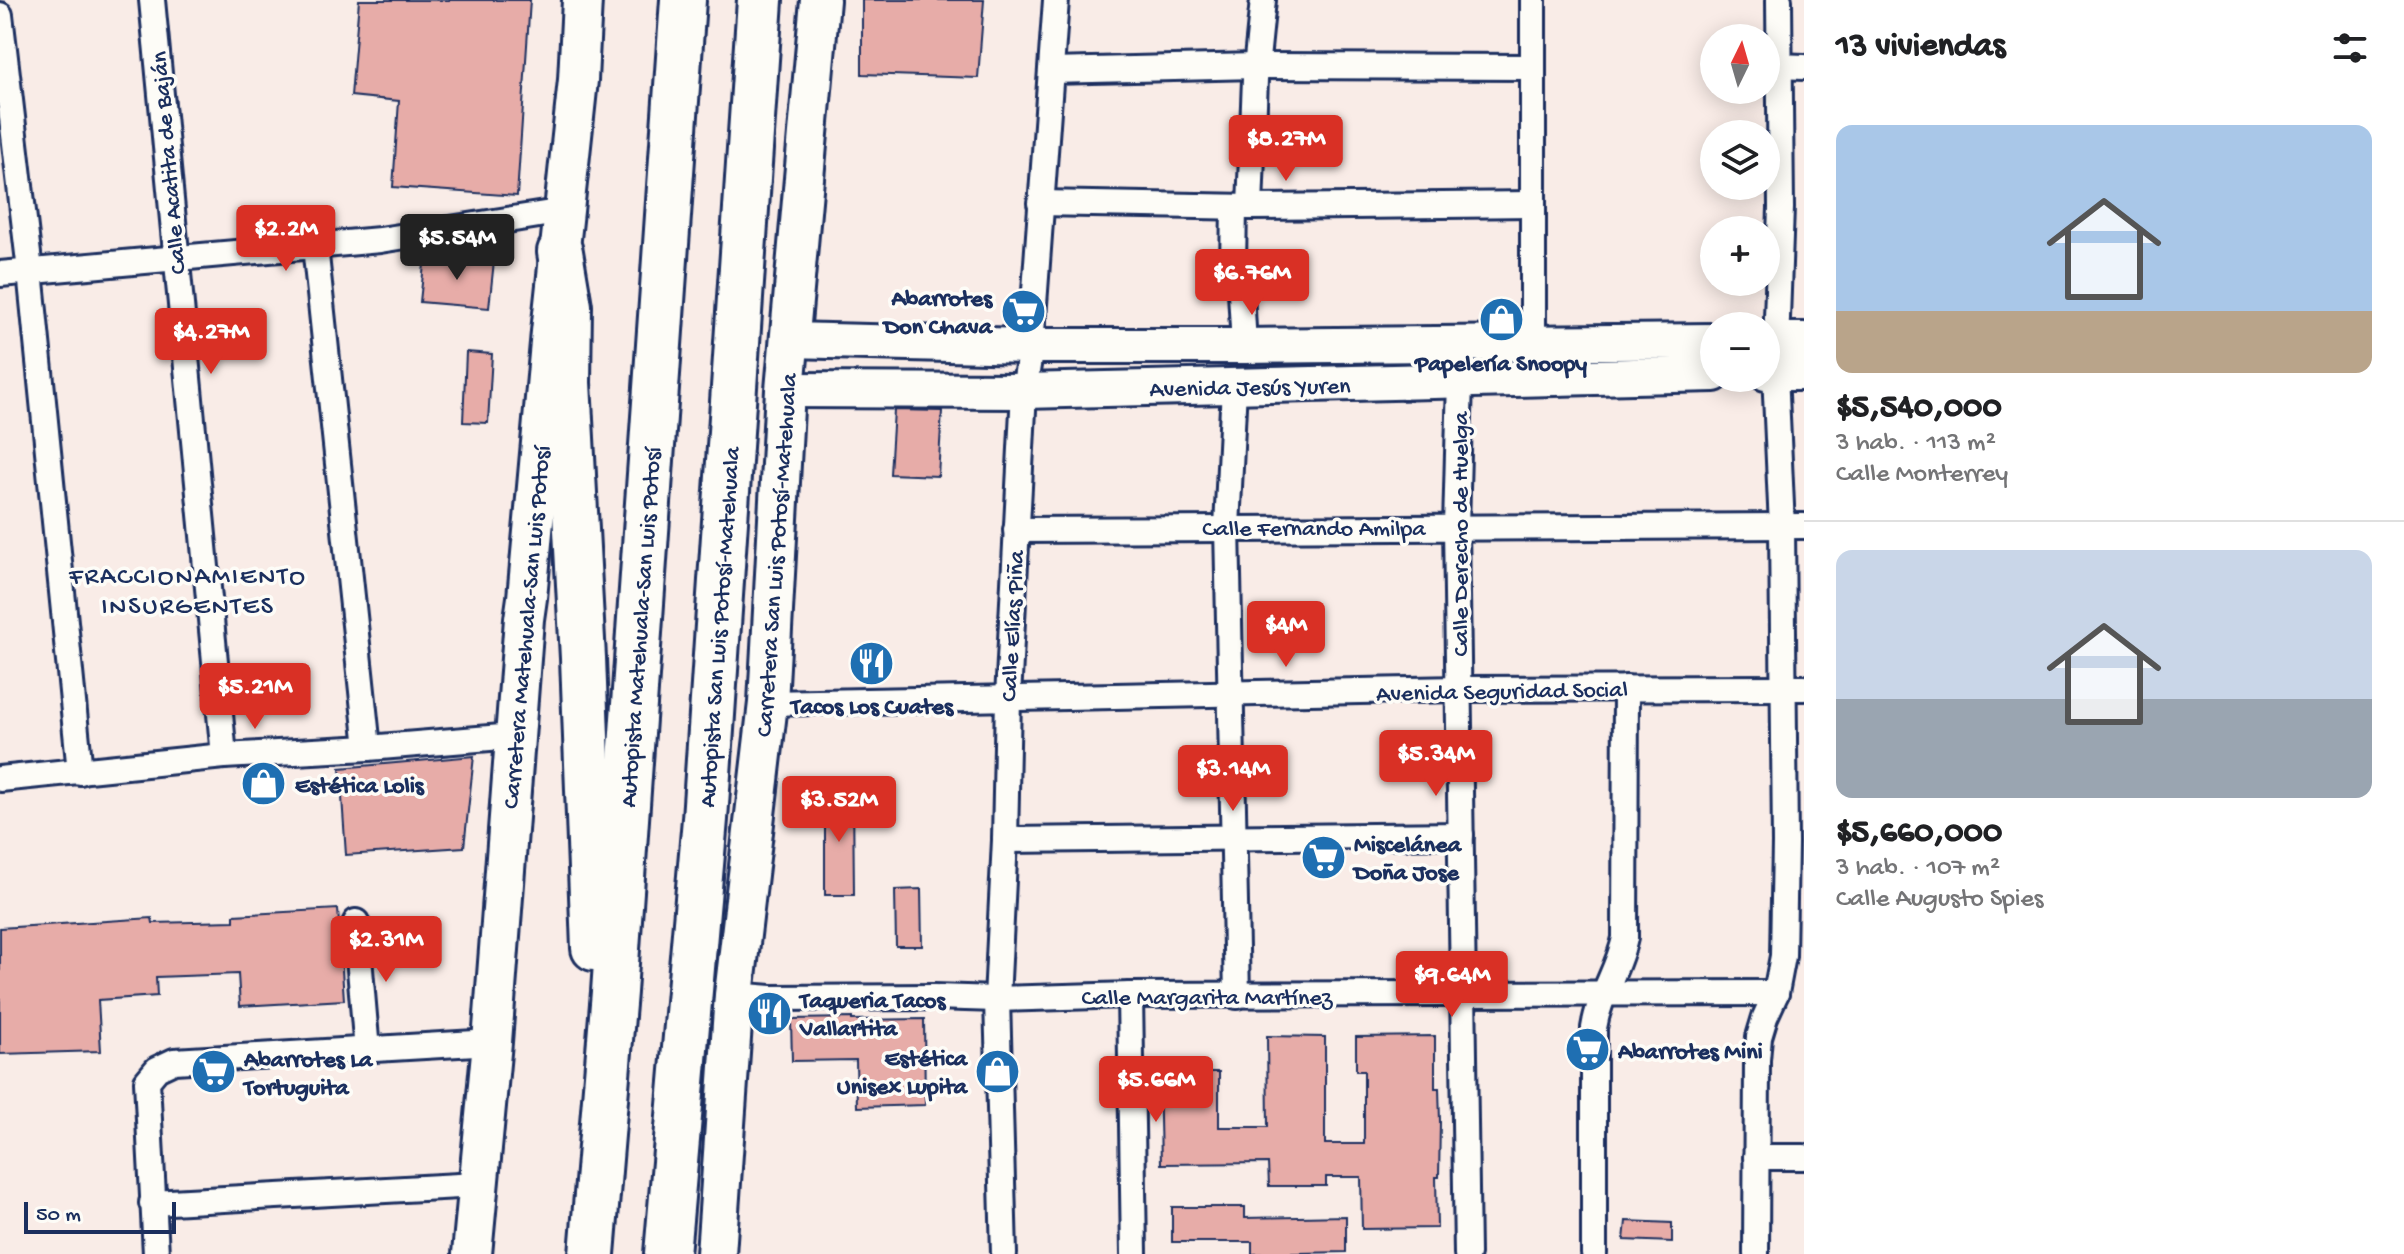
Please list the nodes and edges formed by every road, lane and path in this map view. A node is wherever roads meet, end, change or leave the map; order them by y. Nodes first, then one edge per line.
1 (152, 0) edge
2 (582, 0) edge
3 (683, 0) edge
4 (760, 0) edge
5 (820, 0) edge
6 (1056, 0) edge
7 (1263, 0) edge
8 (1533, 0) edge
9 (1779, 0) edge
10 (0, 15) edge
11 (1779, 24) edge
12 (1256, 66) junction
13 (1780, 66) edge
14 (1532, 67) junction
15 (1804, 67) edge
16 (1051, 71) junction
17 (1780, 86) edge
18 (1040, 203) junction
19 (1533, 204) junction
20 (1242, 207) junction
21 (1792, 208) edge
22 (562, 232) junction
23 (315, 246) junction
24 (175, 259) junction
25 (30, 271) junction
26 (0, 274) edge
27 (790, 340) junction
28 (1700, 341) edge
29 (1533, 342) junction
30 (1461, 343) junction
31 (1031, 346) junction
32 (1244, 346) junction
33 (1782, 357) edge
34 (1700, 374) edge
35 (1460, 382) junction
36 (1234, 387) junction
37 (785, 390) junction
38 (1024, 391) junction
39 (1793, 526) edge
40 (1227, 527) junction
41 (1456, 527) junction
42 (1016, 530) junction
43 (776, 554) junction
44 (796, 595) dead end
45 (1626, 688) junction
46 (1794, 688) edge
47 (1459, 689) junction
48 (1232, 695) junction
49 (1008, 698) junction
50 (768, 703) junction
51 (514, 736) junction
52 (368, 748) junction
53 (224, 756) junction
54 (80, 772) junction
55 (0, 779) edge
56 (1461, 835) junction
57 (1233, 837) junction
58 (1005, 840) junction
59 (1795, 843) edge
60 (356, 922) dead end
61 (614, 992) junction
62 (1604, 993) junction
63 (1776, 993) junction
64 (1464, 994) junction
65 (734, 995) junction
66 (1130, 995) junction
67 (1237, 996) junction
68 (997, 999) junction
69 (492, 1042) junction
70 (367, 1051) junction
71 (1756, 1157) junction
72 (1804, 1157) edge
73 (477, 1185) junction
74 (152, 1203) junction
75 (667, 1253) edge
76 (156, 1254) edge
77 (472, 1254) edge
78 (592, 1254) edge
79 (716, 1254) edge
80 (1004, 1254) edge
81 (1134, 1254) edge
82 (1467, 1254) edge
83 (1594, 1254) edge
84 (1756, 1254) edge

1 - 24 street, Calle Acatita de Baján
2 - 22 main road, Carretera Matehuala-San Luis Potosí
3 - 61 highway, Autopista Matehuala-San Luis Potosí
4 - 75 highway, Autopista San Luis Potosí-Matehuala
5 - 27 main road, Carretera San Luis Potosí-Matehuala
6 - 16 street, Calle Elías Piña
7 - 12 street
8 - 14 street
9 - 11 street
10 - 25 street
12 - 14 street
12 - 16 street
12 - 20 street
13 - 15 street
14 - 19 street
16 - 18 street, Calle Elías Piña
17 - 21 street
18 - 20 street
18 - 31 street, Calle Elías Piña
19 - 20 street
19 - 29 street
20 - 32 street
21 - 33 street
22 - 23 street
22 - 51 main road, Carretera Matehuala-San Luis Potosí
22 - 61 highway
23 - 24 street
23 - 52 street
24 - 25 street
24 - 53 street, Calle Acatita de Baján
25 - 26 street
25 - 54 street
27 - 31 street, Avenida Jesús Yuren
27 - 37 main road, Carretera San Luis Potosí-Matehuala
28 - 29 street, Avenida Jesús Yuren
29 - 30 street, Avenida Jesús Yuren
30 - 32 street, Avenida Jesús Yuren
30 - 35 street, Calle Derecho de Huelga
31 - 32 street, Avenida Jesús Yuren
31 - 38 street, Calle Elías Piña
33 - 39 street
34 - 35 street, Avenida Jesús Yuren
35 - 36 street, Avenida Jesús Yuren
35 - 41 street, Calle Derecho de Huelga
36 - 38 street, Avenida Jesús Yuren
36 - 40 street
37 - 38 street, Avenida Jesús Yuren
37 - 43 main road, Carretera San Luis Potosí-Matehuala
38 - 42 street, Calle Elías Piña
39 - 41 street, Calle Fernando Amilpa
39 - 46 street
40 - 41 street, Calle Fernando Amilpa
40 - 42 street, Calle Fernando Amilpa
40 - 48 street
41 - 47 street, Calle Derecho de Huelga
42 - 49 street, Calle Elías Piña
43 - 44 main road
43 - 50 main road, Carretera San Luis Potosí-Matehuala
45 - 46 street, Avenida Seguridad Social
45 - 47 street, Avenida Seguridad Social
45 - 62 street
46 - 59 street
47 - 48 street, Avenida Seguridad Social
47 - 56 street, Calle Derecho de Huelga
48 - 49 street, Avenida Seguridad Social
48 - 57 street
49 - 50 street, Avenida Seguridad Social
49 - 58 street, Calle Elías Piña
50 - 65 main road, Carretera San Luis Potosí-Matehuala
51 - 52 street
51 - 69 main road, Carretera Matehuala-San Luis Potosí
52 - 53 street
53 - 54 street
54 - 55 street
56 - 57 street
56 - 64 street, Calle Derecho de Huelga
57 - 58 street
57 - 67 street
58 - 68 street, Calle Elías Piña
59 - 63 street
60 - 70 street
61 - 78 highway, Autopista Matehuala-San Luis Potosí
62 - 63 street, Calle Margarita Martínez
62 - 64 street, Calle Margarita Martínez
62 - 83 street
63 - 71 street
64 - 67 street, Calle Margarita Martínez
64 - 82 street, Calle Derecho de Huelga
65 - 68 street, Calle Margarita Martínez
65 - 79 main road, Carretera San Luis Potosí-Matehuala
66 - 67 street, Calle Margarita Martínez
66 - 68 street, Calle Margarita Martínez
66 - 81 street
68 - 80 street, Calle Elías Piña
69 - 70 street
69 - 73 main road, Carretera Matehuala-San Luis Potosí
70 - 74 street
71 - 72 street
71 - 84 street
73 - 74 street
73 - 77 main road, Carretera Matehuala-San Luis Potosí
74 - 76 street

